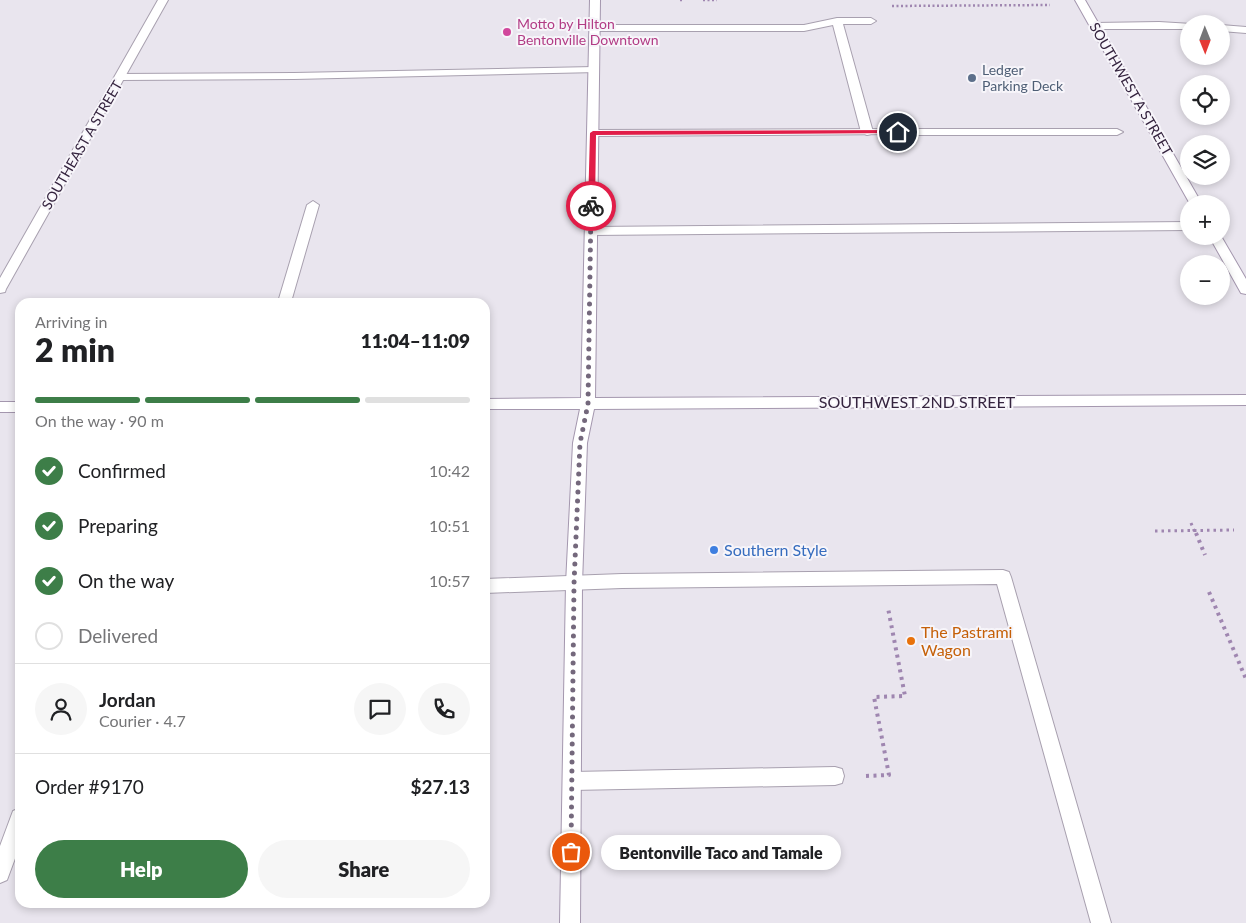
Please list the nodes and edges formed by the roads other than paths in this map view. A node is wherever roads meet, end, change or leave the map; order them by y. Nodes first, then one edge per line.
1 (163, 0) edge
2 (595, 0) edge
3 (1080, 0) edge
4 (838, 21) junction
5 (871, 21) dead end
6 (1180, 25) edge
7 (1095, 26) junction
8 (595, 28) junction
9 (1230, 29) edge
10 (1246, 30) edge
11 (594, 70) junction
12 (120, 77) junction
13 (868, 132) junction
14 (1117, 132) dead end
15 (593, 133) junction
16 (1191, 195) edge
17 (313, 205) dead end
18 (1180, 226) edge
19 (591, 232) junction
20 (1220, 245) edge
21 (0, 289) edge
22 (1246, 290) edge
23 (285, 298) edge
24 (1246, 400) edge
25 (490, 404) edge
26 (588, 404) junction
27 (0, 407) edge
28 (15, 407) edge
29 (574, 584) junction
30 (490, 586) edge
31 (835, 776) road end
32 (572, 781) junction
33 (15, 832) edge
34 (0, 873) edge
35 (570, 923) edge
36 (1101, 923) edge

1 - 12 street, SOUTHEAST A STREET
2 - 8 street
3 - 7 street, SOUTHWEST A STREET
4 - 5 street
4 - 8 street
4 - 13 street
6 - 7 street
7 - 16 street, SOUTHWEST A STREET
8 - 11 street
9 - 10 street
11 - 12 street
11 - 15 street
12 - 21 street, SOUTHEAST A STREET
13 - 14 street
13 - 15 street
15 - 19 street
17 - 23 street
18 - 19 street
19 - 26 street
20 - 22 street
24 - 26 street, SOUTHWEST 2ND STREET
25 - 26 street, SOUTHWEST 2ND STREET
26 - 29 street
27 - 28 street
29 - 30 street
29 - 32 street
29 - 36 street
31 - 32 street
32 - 35 street
33 - 34 street

